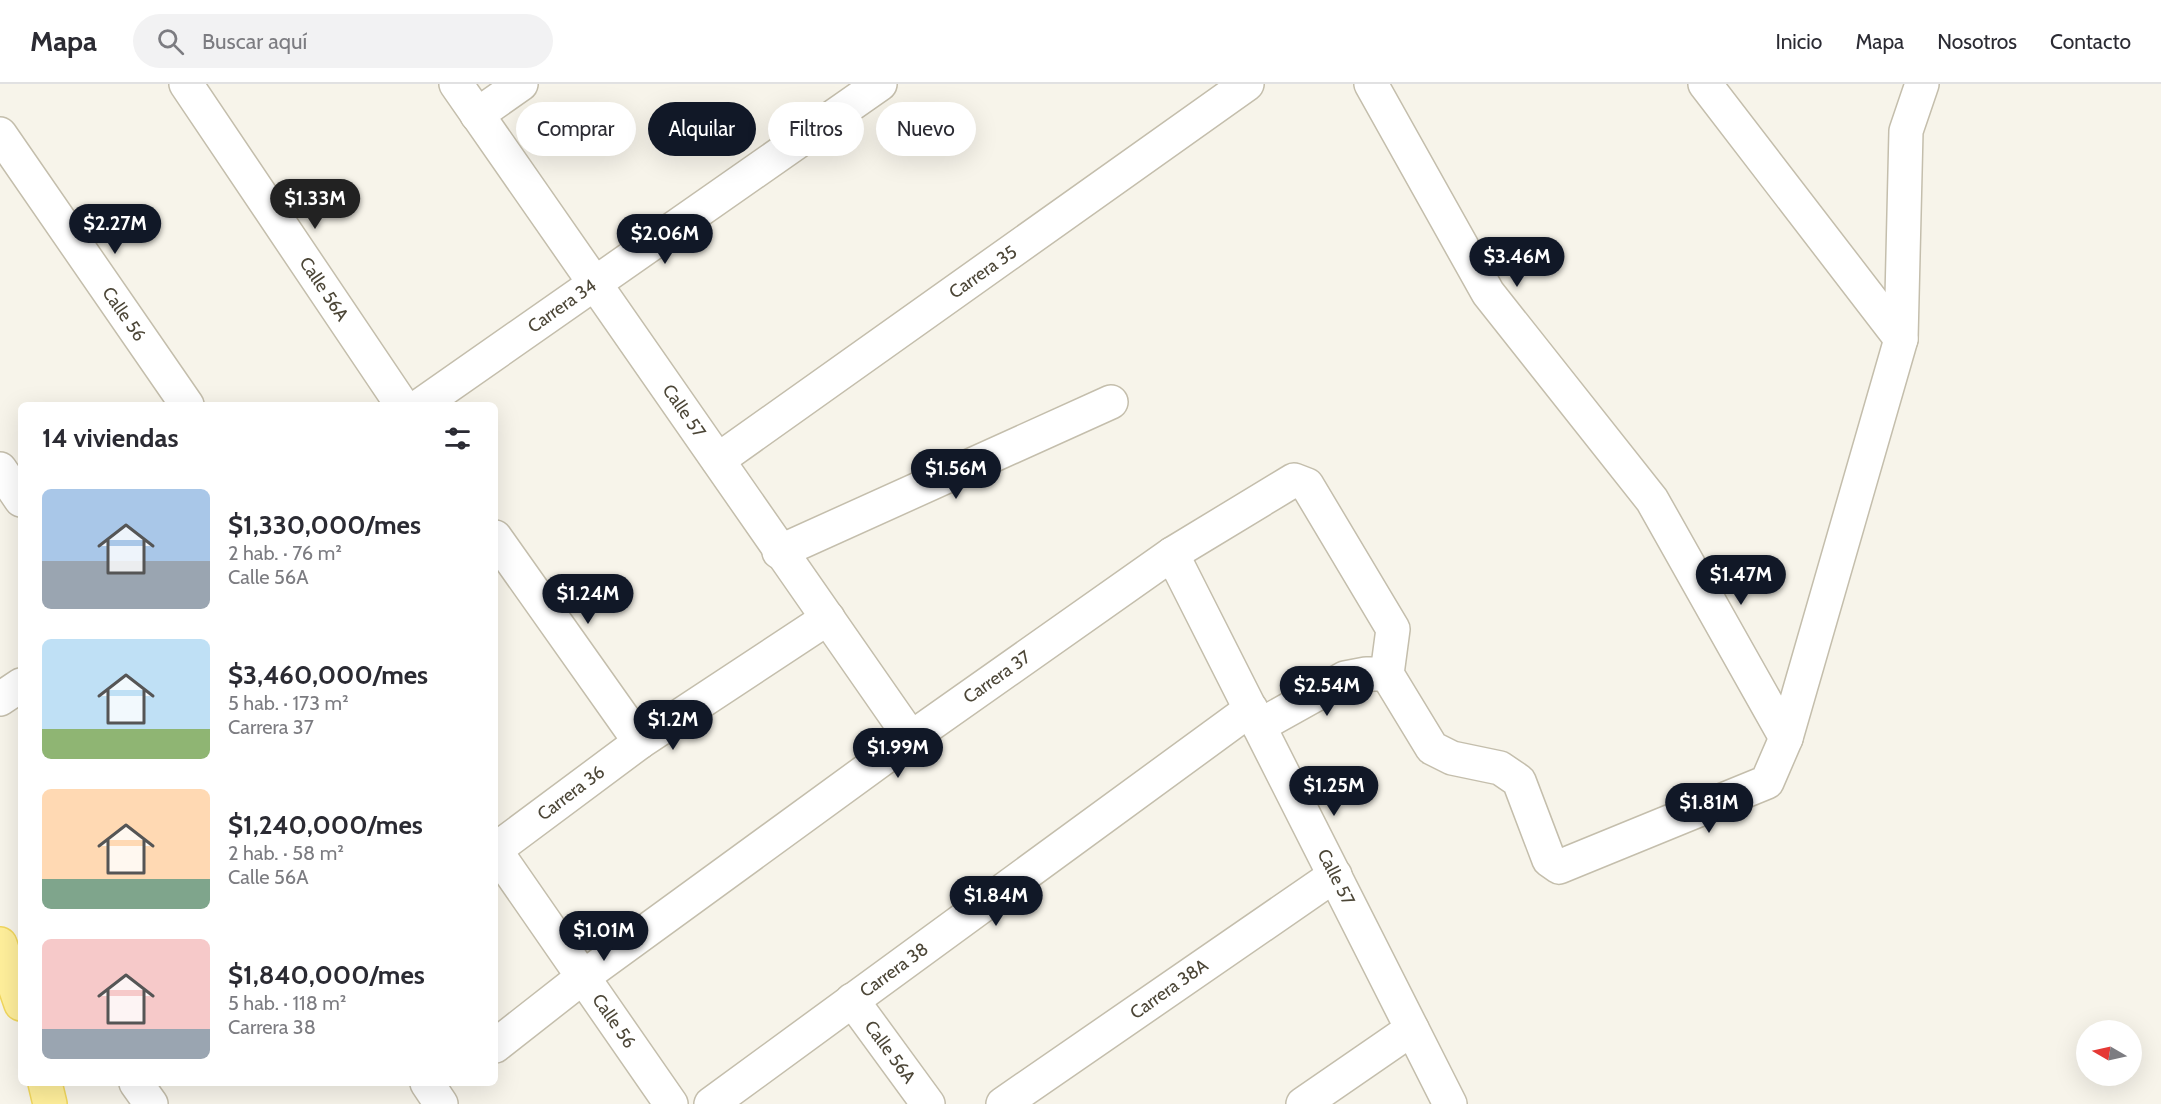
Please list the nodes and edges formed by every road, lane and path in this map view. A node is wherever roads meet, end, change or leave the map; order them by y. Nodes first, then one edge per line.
1 (186, 84) edge
2 (456, 84) edge
3 (521, 84) edge
4 (880, 84) edge
5 (1247, 84) edge
6 (1371, 84) edge
7 (1705, 84) edge
8 (1922, 84) edge
9 (477, 115) junction
10 (0, 134) edge
11 (595, 283) junction
12 (1901, 339) junction
13 (185, 402) edge
14 (400, 402) edge
15 (425, 402) edge
16 (1111, 402) dead end
17 (718, 460) junction
18 (0, 469) edge
19 (18, 496) edge
20 (498, 541) edge
21 (779, 552) junction
22 (1172, 554) junction
23 (828, 618) junction
24 (1387, 674) junction
25 (18, 687) edge
26 (0, 699) edge
27 (1255, 717) junction
28 (911, 738) junction
29 (1786, 738) junction
30 (640, 742) junction
31 (498, 848) edge
32 (498, 854) edge
33 (1335, 875) junction
34 (0, 943) edge
35 (18, 959) edge
36 (583, 977) junction
37 (18, 995) edge
38 (852, 1000) junction
39 (1412, 1029) junction
40 (498, 1044) edge
41 (46, 1086) edge
42 (138, 1086) edge
43 (50, 1104) edge
44 (151, 1104) edge
45 (671, 1104) edge
46 (711, 1104) edge
47 (928, 1104) edge
48 (1003, 1104) edge
49 (1303, 1104) edge
50 (1450, 1104) edge

1 - 14 street, Calle 56A
2 - 9 street, Calle 57
3 - 9 street
4 - 11 street, Carrera 34
5 - 17 street, Carrera 35
6 - 29 street
7 - 12 street
8 - 12 street
9 - 11 street, Calle 57
10 - 13 street, Calle 56
11 - 15 street, Carrera 34
11 - 17 street, Calle 57
12 - 29 street
16 - 21 street
17 - 21 street, Calle 57
18 - 19 street
20 - 30 street
21 - 23 street, Calle 57
22 - 24 street, Carrera 37
22 - 27 street, Calle 57
22 - 28 street, Carrera 37
23 - 28 street, Calle 57
23 - 30 street, Carrera 36
24 - 27 street, Carrera 38
24 - 29 street
25 - 26 street
27 - 33 street, Calle 57
27 - 38 street, Carrera 38
28 - 36 street, Carrera 37
30 - 31 street, Carrera 36
32 - 36 street, Calle 56
33 - 39 street, Calle 57
33 - 48 street, Carrera 38A
34 - 35 street
34 - 37 main road
36 - 40 street, Carrera 37
36 - 45 street, Calle 56
38 - 46 street, Carrera 38
38 - 47 street, Calle 56A
39 - 49 street
39 - 50 street, Calle 57
41 - 43 main road
42 - 44 street

